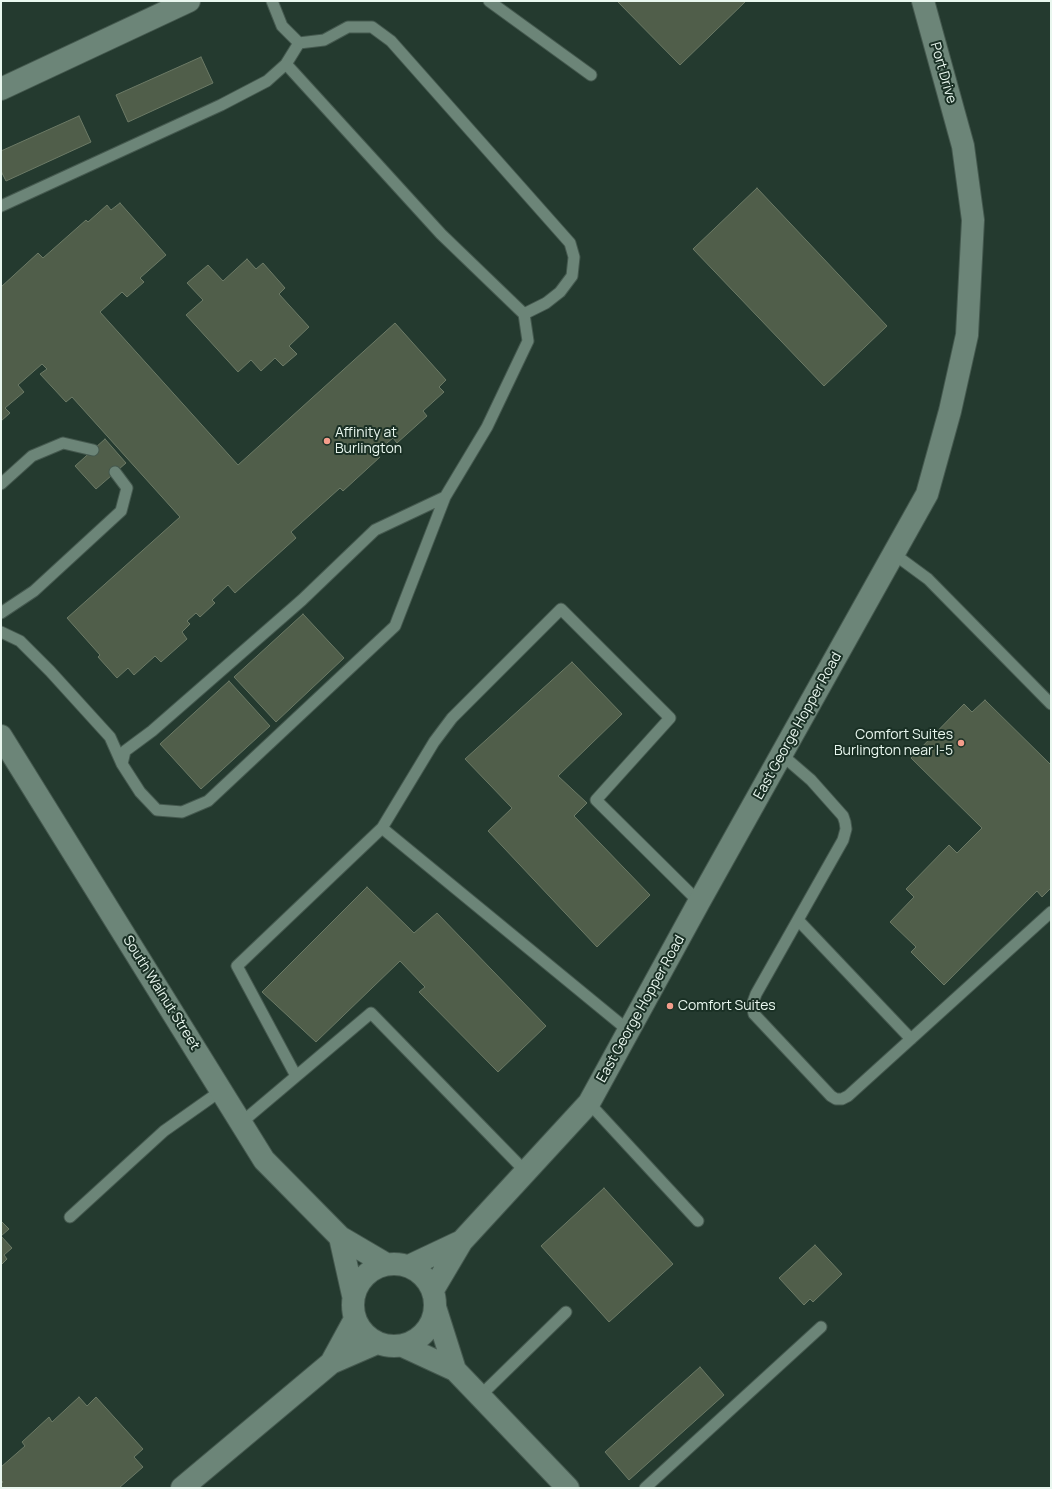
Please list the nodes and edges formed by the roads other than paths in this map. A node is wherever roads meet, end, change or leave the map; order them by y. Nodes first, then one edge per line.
1 (188, 1) edge
2 (272, 1) edge
3 (489, 1) edge
4 (923, 1) edge
5 (299, 43) junction
6 (286, 64) junction
7 (592, 75) dead end
8 (1, 89) edge
9 (963, 146) joint
10 (1, 206) edge
11 (524, 314) junction
12 (93, 450) dead end
13 (115, 472) dead end
14 (1, 484) edge
15 (445, 497) junction
16 (894, 554) junction
17 (1, 613) edge
18 (1, 632) edge
19 (1051, 704) edge
20 (1, 736) edge
21 (782, 756) junction
22 (122, 764) junction
23 (382, 828) junction
24 (699, 902) junction
25 (1051, 912) edge
26 (798, 920) junction
27 (629, 1031) junction
28 (910, 1040) junction
29 (296, 1076) junction
30 (222, 1090) junction
31 (589, 1103) junction
32 (242, 1122) junction
33 (525, 1171) junction
34 (70, 1217) dead end
35 (698, 1221) dead end
36 (340, 1236) junction
37 (462, 1241) junction
38 (386, 1264) junction
39 (409, 1266) junction
40 (353, 1295) junction
41 (434, 1299) junction
42 (566, 1312) dead end
43 (355, 1319) junction
44 (821, 1327) dead end
45 (377, 1343) junction
46 (403, 1346) junction
47 (331, 1363) junction
48 (454, 1370) junction
49 (480, 1396) junction
50 (182, 1488) edge
51 (568, 1488) edge
52 (644, 1488) edge

1 - 8 street
2 - 5 lane
3 - 7 lane
4 - 9 street, Port Drive
5 - 6 lane
5 - 11 lane
6 - 10 lane
6 - 11 lane
9 - 16 street, East George Hopper Road
11 - 15 lane
12 - 14 lane
13 - 17 lane
15 - 22 lane
15 - 22 lane
16 - 19 lane
16 - 21 street, East George Hopper Road
18 - 22 lane
20 - 30 street, South Walnut Street
21 - 24 street, East George Hopper Road
21 - 26 lane
23 - 24 lane
23 - 27 lane
23 - 29 lane
24 - 27 street, East George Hopper Road
25 - 28 lane
26 - 28 lane
26 - 28 lane
27 - 31 street, East George Hopper Road
29 - 32 lane
29 - 33 lane
30 - 32 street, South Walnut Street
30 - 34 lane
31 - 33 street, East George Hopper Road
31 - 35 lane
32 - 36 street, South Walnut Street
33 - 37 street, East George Hopper Road
36 - 38 street, South Walnut Street
36 - 40 street
37 - 39 street, East George Hopper Road
37 - 41 street, East George Hopper Road
38 - 39 street
38 - 40 street
39 - 41 street
40 - 43 street
41 - 46 street
41 - 48 street
42 - 49 lane
43 - 45 street
43 - 47 street
44 - 52 lane
45 - 46 street
45 - 47 street
46 - 48 street
47 - 50 street
48 - 49 street
49 - 51 street

